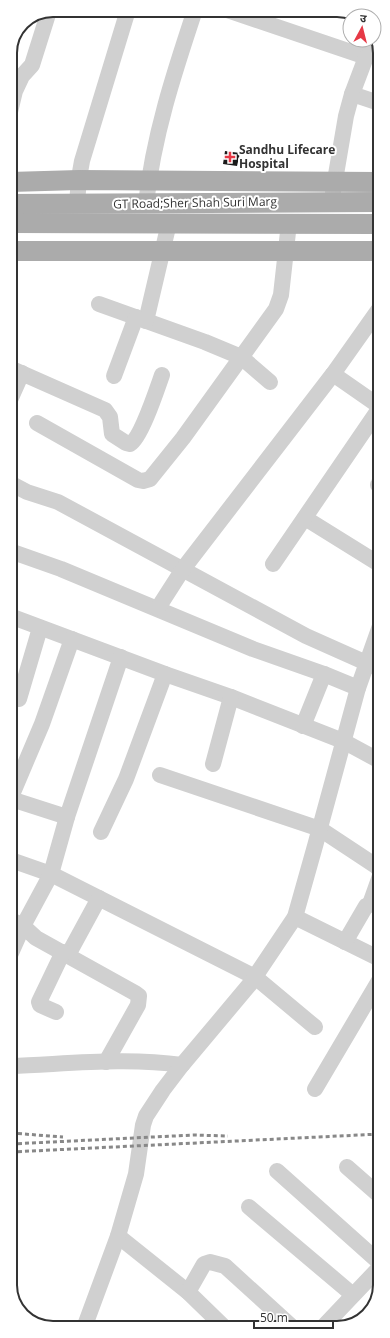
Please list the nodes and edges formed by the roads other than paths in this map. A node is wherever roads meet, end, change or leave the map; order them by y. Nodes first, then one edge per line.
1 (126, 17) edge
2 (193, 17) edge
3 (247, 17) edge
4 (47, 18) edge
5 (372, 48) edge
6 (366, 58) junction
7 (17, 87) edge
8 (352, 94) junction
9 (373, 101) edge
10 (79, 180) junction
11 (148, 181) junction
12 (17, 182) edge
13 (335, 182) junction
14 (373, 182) edge
15 (332, 202) junction
16 (373, 202) edge
17 (17, 204) edge
18 (77, 204) junction
19 (146, 204) junction
20 (17, 223) edge
21 (169, 223) junction
22 (289, 224) junction
23 (373, 224) edge
24 (162, 250) junction
25 (17, 251) edge
26 (373, 251) edge
27 (286, 252) junction
28 (99, 304) dead end
29 (373, 317) edge
30 (141, 319) junction
31 (241, 357) junction
32 (17, 370) edge
33 (333, 374) junction
34 (162, 375) dead end
35 (114, 376) dead end
36 (270, 382) dead end
37 (373, 403) edge
38 (373, 416) edge
39 (37, 422) dead end
40 (17, 487) edge
41 (305, 518) junction
42 (17, 554) edge
43 (373, 560) edge
44 (273, 564) dead end
45 (183, 569) junction
46 (158, 608) junction
47 (17, 622) edge
48 (40, 628) junction
49 (72, 640) junction
50 (121, 657) junction
51 (373, 667) edge
52 (165, 674) junction
53 (324, 674) junction
54 (358, 688) junction
55 (231, 697) junction
56 (20, 700) dead end
57 (303, 726) junction
58 (343, 741) junction
59 (373, 758) edge
60 (213, 764) dead end
61 (160, 775) dead end
62 (17, 782) edge
63 (17, 800) edge
64 (67, 817) junction
65 (320, 829) junction
66 (101, 832) dead end
67 (17, 862) edge
68 (373, 864) edge
69 (51, 874) junction
70 (99, 898) junction
71 (373, 905) edge
72 (295, 917) junction
73 (17, 923) edge
74 (346, 942) junction
75 (65, 953) junction
76 (373, 956) edge
77 (254, 977) junction
78 (373, 991) edge
79 (56, 1012) dead end
80 (316, 1027) dead end
81 (106, 1062) junction
82 (182, 1065) junction
83 (17, 1066) edge
84 (315, 1089) dead end
85 (347, 1167) dead end
86 (277, 1172) dead end
87 (373, 1190) edge
88 (250, 1207) dead end
89 (118, 1236) junction
90 (373, 1257) edge
91 (373, 1274) edge
92 (188, 1292) junction
93 (353, 1295) junction
94 (87, 1321) edge
95 (218, 1321) edge
96 (285, 1321) edge
97 (329, 1321) edge

1 - 10 street
2 - 11 street
3 - 6 street
4 - 7 street
5 - 6 street
6 - 8 street
8 - 9 street
8 - 13 street
10 - 11 main road
10 - 12 main road
10 - 18 street
11 - 13 main road
11 - 19 street
13 - 14 main road
13 - 15 street
15 - 16 main road, GT Road;Sher Shah Suri Marg
15 - 19 main road, GT Road;Sher Shah Suri Marg
17 - 18 main road, GT Road;Sher Shah Suri Marg
18 - 19 main road, GT Road;Sher Shah Suri Marg
20 - 21 main road, GT Road;Sher Shah Suri Marg
21 - 22 main road, GT Road;Sher Shah Suri Marg
21 - 24 street
22 - 23 main road, GT Road;Sher Shah Suri Marg
22 - 27 street
24 - 25 main road
24 - 27 main road
24 - 30 street
26 - 27 main road
27 - 31 street
28 - 30 street
29 - 33 street
30 - 31 street
30 - 35 street
31 - 36 street
31 - 39 street
32 - 34 street
33 - 37 street
33 - 45 street
38 - 41 street
40 - 45 street
41 - 43 street
41 - 44 street
42 - 46 street
45 - 46 street
45 - 51 street
46 - 53 street
47 - 48 street
48 - 49 street
48 - 56 street
49 - 50 street
49 - 62 street
50 - 52 street
50 - 64 street
51 - 54 street
52 - 55 street
52 - 66 street
53 - 54 street
53 - 57 street
54 - 58 street
55 - 57 street
55 - 60 street
57 - 58 street
58 - 59 street
58 - 65 street
61 - 65 street
63 - 64 street
64 - 69 street
65 - 68 street
65 - 72 street
67 - 69 street
69 - 70 street
69 - 73 street
70 - 75 street
70 - 77 street
71 - 74 street
72 - 74 street
72 - 77 street
73 - 75 street
74 - 76 street
75 - 79 street
75 - 81 street
77 - 80 street
77 - 82 street
78 - 84 street
81 - 82 street
81 - 83 street
82 - 89 street
85 - 87 street
86 - 90 street
88 - 93 street
89 - 92 street
89 - 94 street
91 - 93 street
92 - 95 street
92 - 96 street
93 - 97 street

